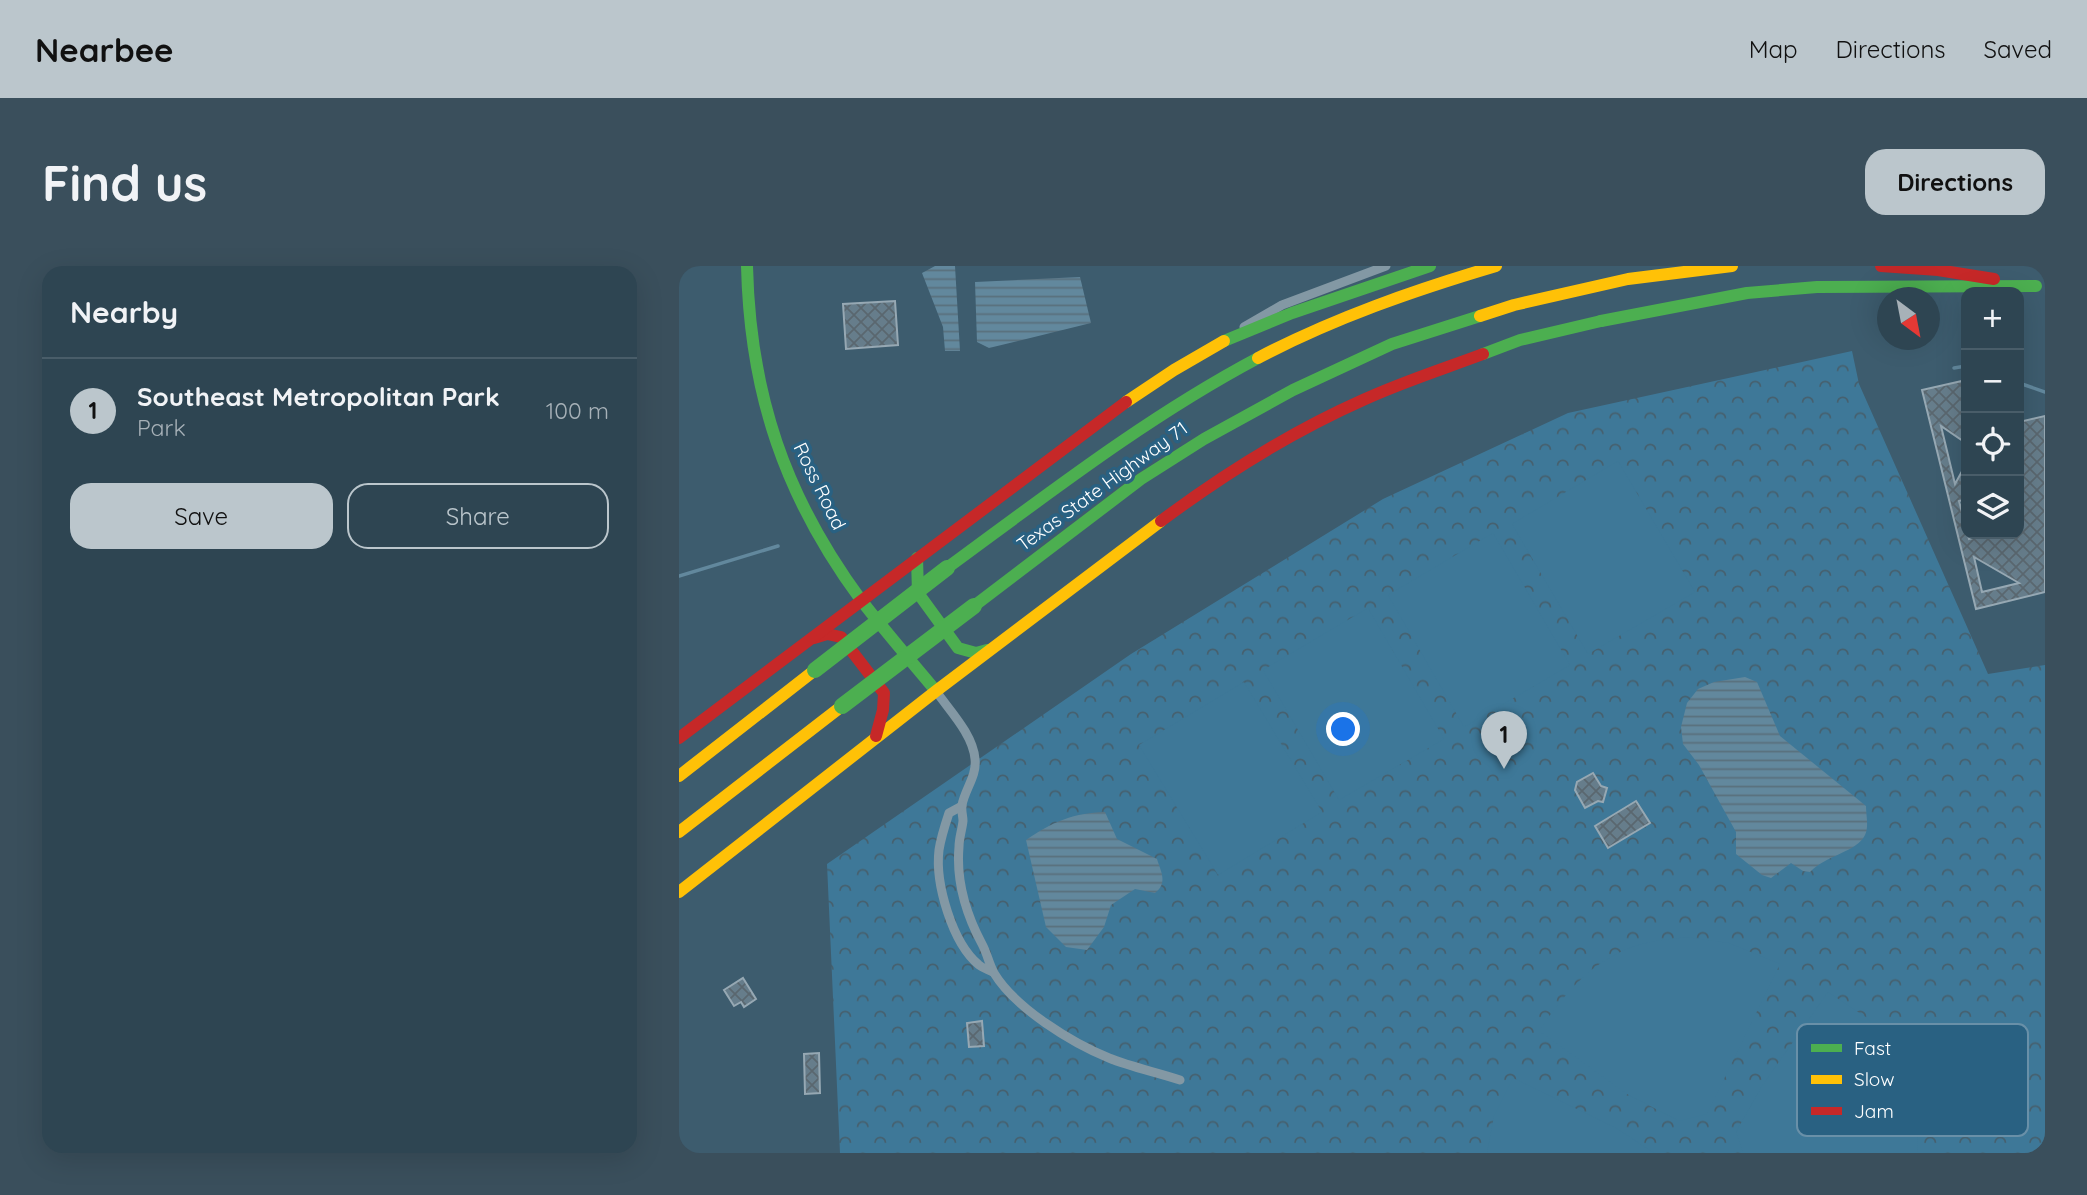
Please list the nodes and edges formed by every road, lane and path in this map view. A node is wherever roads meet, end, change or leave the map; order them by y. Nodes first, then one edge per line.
1 (747, 266) edge
2 (1386, 266) edge
3 (1430, 266) edge
4 (1496, 266) edge
5 (1732, 266) edge
6 (1881, 266) edge
7 (2040, 287) edge
8 (1224, 341) junction
9 (917, 558) junction
10 (862, 600) junction
11 (810, 639) junction
12 (991, 649) junction
13 (936, 691) junction
14 (876, 737) junction
15 (679, 738) edge
16 (679, 776) edge
17 (962, 806) junction
18 (679, 832) edge
19 (961, 891) junction
20 (679, 892) edge
21 (944, 897) junction
22 (993, 972) junction
23 (1180, 1080) dead end

1 - 10 main road, Ross Road
2 - 8 street
3 - 8 main road
4 - 16 main road, Texas State Highway 71, bridge
5 - 18 main road, Texas State Highway 71, bridge
6 - 7 main road
7 - 12 main road
8 - 9 main road
9 - 10 main road
9 - 12 main road
10 - 11 main road
10 - 13 main road, Ross Road
11 - 14 main road
11 - 15 main road
12 - 13 main road
13 - 14 main road
13 - 17 street
14 - 20 main road
17 - 19 street
17 - 21 street
19 - 21 street
19 - 22 street
21 - 22 street
22 - 23 street

